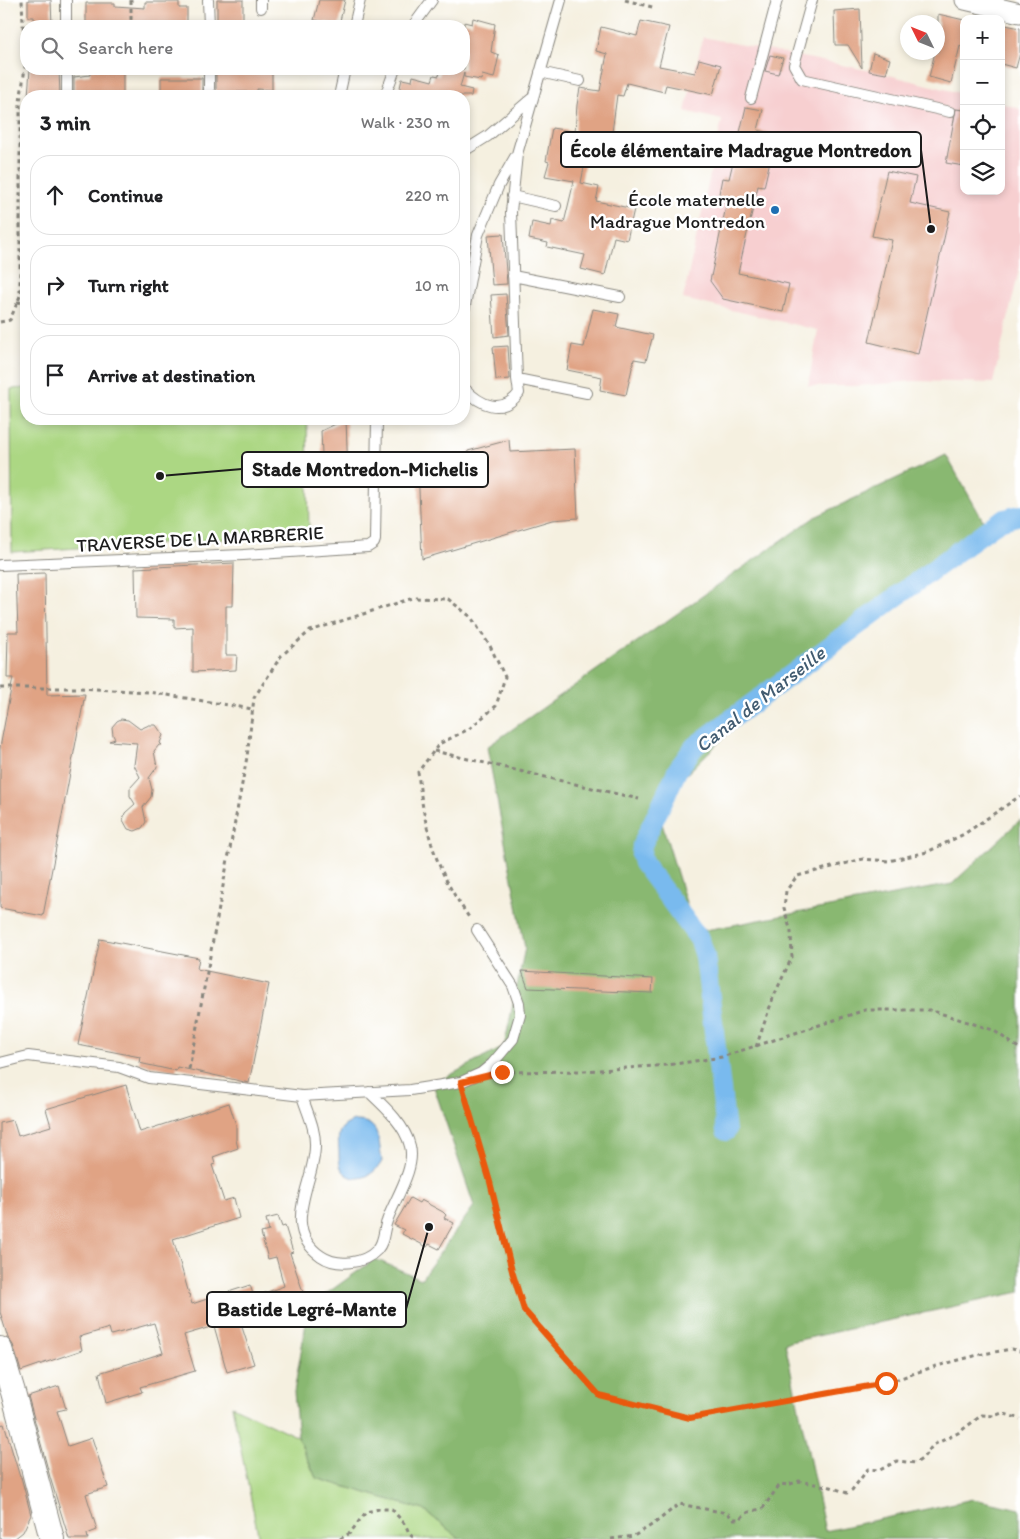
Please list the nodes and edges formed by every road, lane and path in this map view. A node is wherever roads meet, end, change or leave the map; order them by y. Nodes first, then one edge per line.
1 (22, 0) edge
2 (66, 0) edge
3 (130, 0) edge
4 (208, 0) edge
5 (360, 0) edge
6 (432, 0) edge
7 (561, 0) edge
8 (625, 0) edge
9 (777, 0) edge
10 (812, 0) edge
11 (965, 0) edge
12 (656, 8) dead end
13 (1020, 13) edge
14 (23, 20) edge
15 (66, 20) edge
16 (131, 20) edge
17 (209, 20) edge
18 (355, 20) edge
19 (417, 20) edge
20 (540, 72) junction
21 (24, 75) edge
22 (66, 75) edge
23 (209, 75) edge
24 (344, 75) edge
25 (393, 75) edge
26 (580, 81) dead end
27 (22, 90) edge
28 (67, 90) edge
29 (209, 90) edge
30 (340, 90) edge
31 (387, 90) edge
32 (532, 98) junction
33 (751, 98) dead end
34 (20, 102) edge
35 (950, 112) dead end
36 (470, 147) edge
37 (517, 154) junction
38 (512, 196) junction
39 (556, 206) dead end
40 (513, 276) junction
41 (470, 279) edge
42 (20, 296) edge
43 (20, 296) edge
44 (620, 297) dead end
45 (17, 302) junction
46 (20, 302) edge
47 (0, 322) edge
48 (517, 379) junction
49 (587, 393) dead end
50 (470, 394) edge
51 (376, 425) edge
52 (0, 566) edge
53 (0, 688) edge
54 (252, 709) junction
55 (434, 751) junction
56 (1020, 796) edge
57 (640, 800) dead end
58 (477, 930) joint
59 (756, 1047) junction
60 (1020, 1048) edge
61 (0, 1063) edge
62 (502, 1072) dead end
63 (187, 1082) junction
64 (461, 1082) junction
65 (369, 1092) junction
66 (302, 1096) junction
67 (0, 1349) edge
68 (1020, 1351) edge
69 (1020, 1419) edge
70 (46, 1537) edge
71 (340, 1539) edge
72 (416, 1539) edge
73 (611, 1539) edge

1 - 14 path
2 - 15 lane
3 - 16 path
4 - 17 lane
5 - 18 lane
6 - 19 lane
7 - 20 lane
8 - 12 path
9 - 33 lane
10 - 35 lane
11 - 13 street
20 - 26 lane
20 - 32 lane
21 - 27 path
22 - 28 lane
23 - 29 lane
24 - 30 lane
25 - 31 lane
32 - 36 lane
32 - 37 lane
34 - 43 path
37 - 38 lane
37 - 41 lane
38 - 39 lane
38 - 40 lane
40 - 44 lane
40 - 48 lane
42 - 45 path
45 - 46 path
45 - 47 path
48 - 49 lane
48 - 50 lane
51 - 52 lane, TRAVERSE DE LA MARBRERIE
53 - 54 path
54 - 55 path
54 - 63 path
55 - 57 path
55 - 58 path
56 - 59 path
58 - 64 lane
59 - 60 path
59 - 62 path
61 - 63 lane
63 - 66 lane
64 - 65 lane
64 - 68 path
65 - 66 lane
65 - 66 lane
67 - 70 street
69 - 73 path
71 - 72 path

